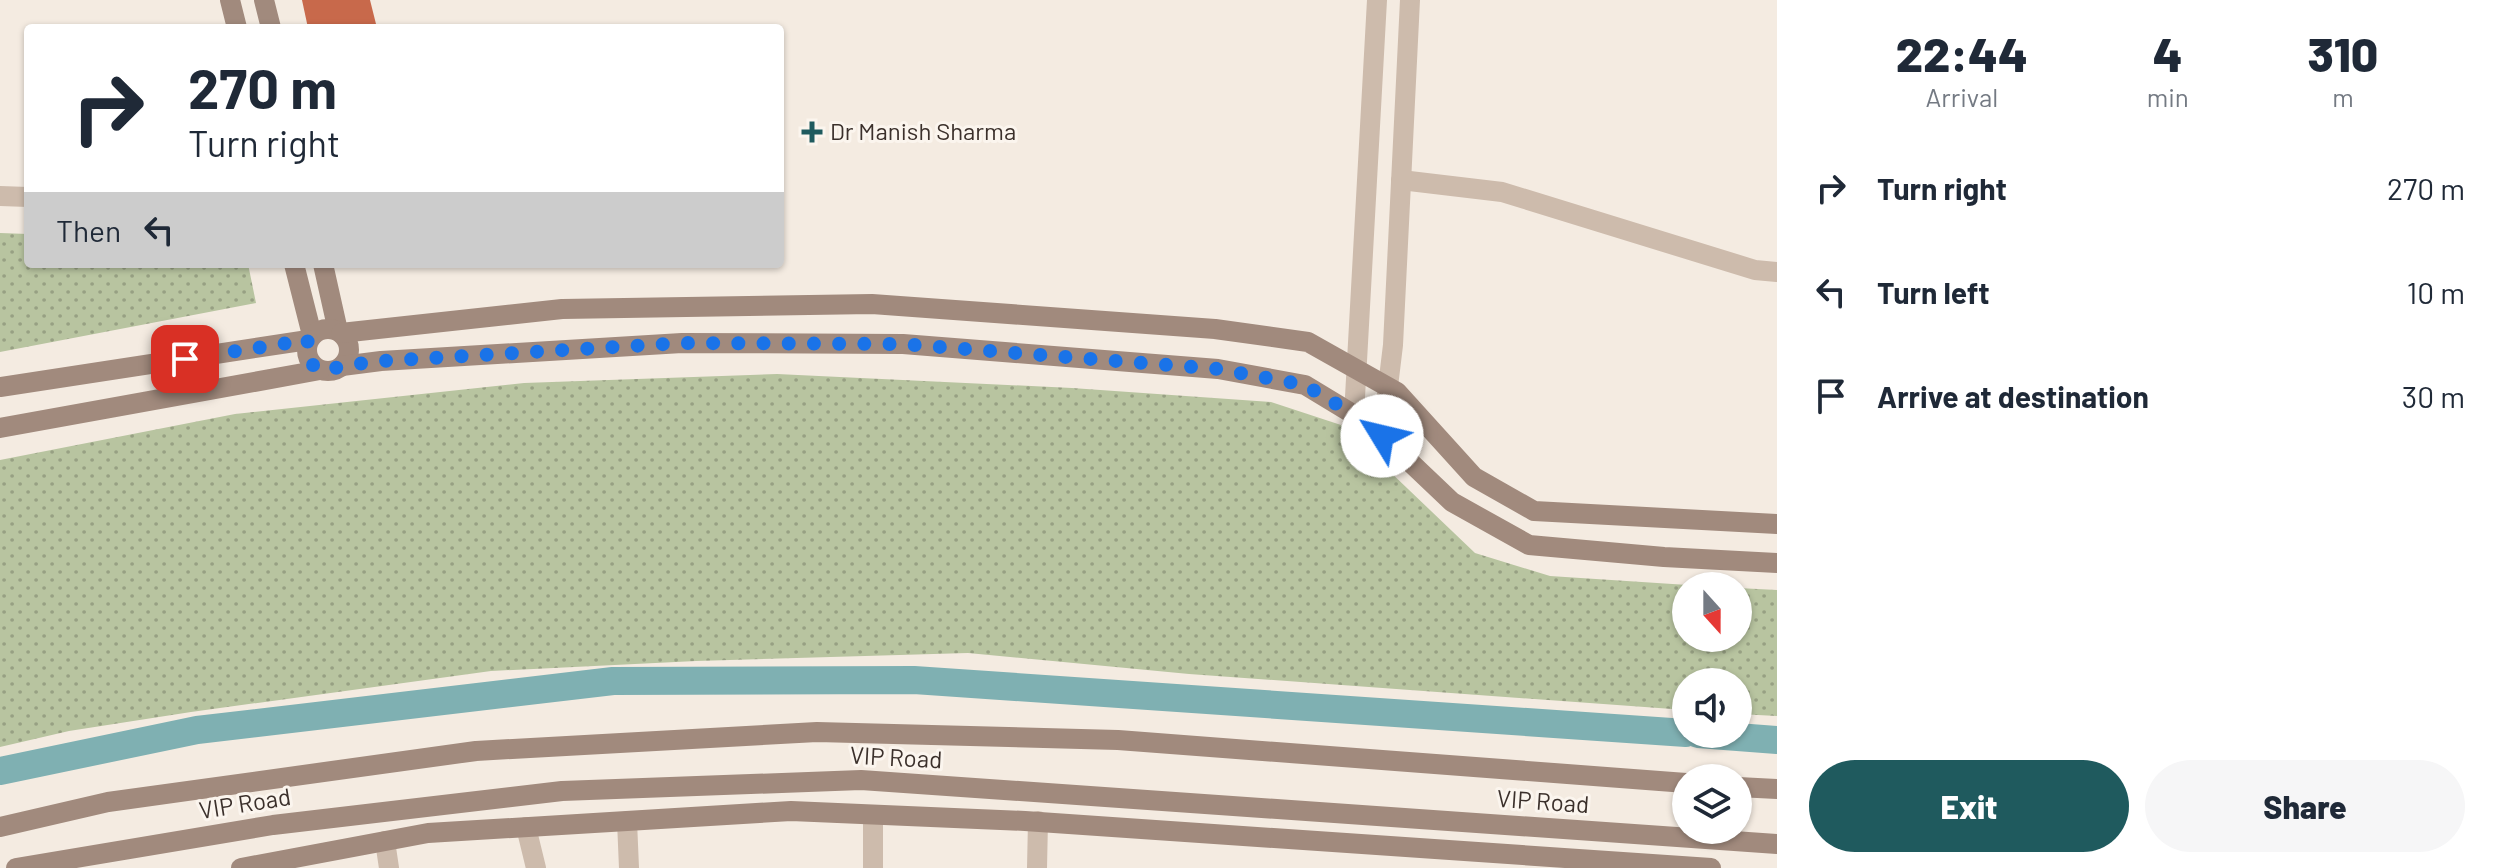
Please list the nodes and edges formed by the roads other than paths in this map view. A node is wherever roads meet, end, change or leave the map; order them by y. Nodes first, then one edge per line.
1 (230, 0) edge
2 (264, 0) edge
3 (1377, 0) edge
4 (1410, 0) edge
5 (236, 24) edge
6 (270, 24) edge
7 (1375, 50) junction
8 (1407, 52) junction
9 (1401, 180) junction
10 (0, 196) edge
11 (24, 197) edge
12 (295, 268) edge
13 (324, 268) edge
14 (1777, 272) edge
15 (340, 332) junction
16 (310, 338) junction
17 (342, 366) junction
18 (320, 370) junction
19 (1357, 370) junction
20 (0, 387) edge
21 (1388, 387) junction
22 (1354, 415) junction
23 (0, 428) edge
24 (1382, 436) junction
25 (1777, 524) edge
26 (1777, 563) edge
27 (1672, 782) edge
28 (1752, 788) edge
29 (1777, 789) edge
30 (873, 815) junction
31 (627, 821) junction
32 (1038, 821) junction
33 (0, 827) edge
34 (526, 827) junction
35 (385, 841) junction
36 (1777, 844) edge
37 (265, 866) edge
38 (16, 868) edge
39 (241, 868) edge
40 (389, 868) edge
41 (536, 868) edge
42 (629, 868) edge
43 (873, 868) edge
44 (1037, 868) edge
45 (1711, 868) edge

1 - 5 street
2 - 6 street
3 - 7 street
4 - 8 street
7 - 8 street
7 - 19 street
8 - 9 street
9 - 14 street
9 - 21 street
10 - 11 street
12 - 16 street
13 - 15 street
15 - 16 street
15 - 17 street
15 - 19 street
16 - 18 street
16 - 20 street
17 - 18 street
17 - 22 street
18 - 23 street
19 - 21 street
19 - 22 street
21 - 24 street
21 - 25 street
22 - 24 street
24 - 26 street
27 - 33 street, VIP Road
28 - 29 street
30 - 31 street
30 - 32 street
30 - 43 street
31 - 34 street
31 - 42 street
32 - 44 street
32 - 45 street
34 - 35 street
34 - 41 street
35 - 37 street
35 - 40 street
36 - 38 street, VIP Road
37 - 39 street

